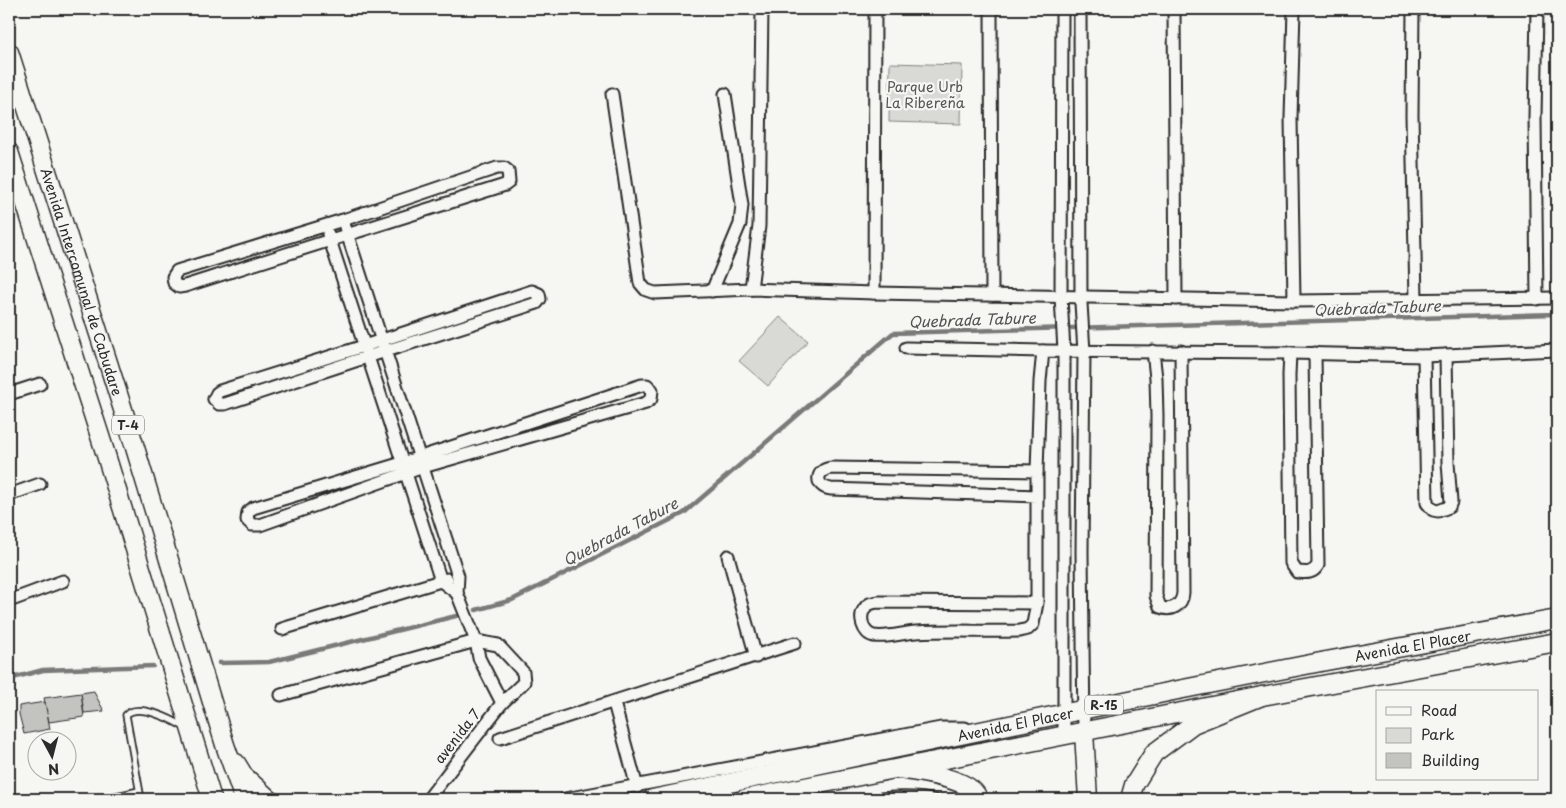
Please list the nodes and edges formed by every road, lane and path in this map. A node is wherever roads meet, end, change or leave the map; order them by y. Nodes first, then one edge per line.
1 (762, 9) edge
2 (875, 9) edge
3 (992, 9) edge
4 (1062, 9) edge
5 (1080, 9) edge
6 (1174, 9) edge
7 (1294, 9) edge
8 (1413, 9) edge
9 (1537, 9) edge
10 (9, 52) edge
11 (612, 94) dead end
12 (725, 94) dead end
13 (9, 152) edge
14 (343, 220) junction
15 (325, 226) junction
16 (347, 234) junction
17 (330, 240) junction
18 (226, 256) junction
19 (230, 272) junction
20 (751, 289) junction
21 (712, 291) junction
22 (874, 293) junction
23 (992, 295) junction
24 (1557, 298) edge
25 (1176, 299) junction
26 (1416, 299) junction
27 (1061, 300) junction
28 (1082, 300) junction
29 (1537, 300) junction
30 (1294, 301) junction
31 (384, 345) junction
32 (906, 348) dead end
33 (1557, 350) edge
34 (1043, 351) junction
35 (1064, 351) junction
36 (1153, 351) junction
37 (1181, 351) junction
38 (365, 352) junction
39 (1084, 352) junction
40 (1290, 353) junction
41 (1315, 353) junction
42 (1446, 355) junction
43 (1424, 356) junction
44 (262, 378) junction
45 (40, 384) dead end
46 (266, 391) junction
47 (9, 394) edge
48 (422, 462) junction
49 (404, 468) junction
50 (1037, 471) junction
51 (40, 484) dead end
52 (9, 495) edge
53 (1038, 496) junction
54 (728, 556) dead end
55 (458, 576) junction
56 (63, 581) dead end
57 (441, 581) junction
58 (457, 593) junction
59 (9, 602) edge
60 (1037, 603) junction
61 (1557, 619) edge
62 (282, 629) dead end
63 (476, 641) junction
64 (1557, 642) edge
65 (795, 643) dead end
66 (756, 657) junction
67 (281, 695) dead end
68 (1262, 696) junction
69 (614, 702) junction
70 (502, 703) junction
71 (1084, 709) junction
72 (1063, 713) junction
73 (994, 728) junction
74 (190, 731) junction
75 (1084, 732) junction
76 (1064, 736) junction
77 (500, 738) dead end
78 (225, 746) junction
79 (899, 769) junction
80 (868, 776) junction
81 (437, 787) junction
82 (637, 787) junction
83 (139, 791) junction
84 (209, 797) edge
85 (881, 798) edge
86 (103, 799) edge
87 (141, 799) edge
88 (244, 799) edge
89 (269, 799) edge
90 (428, 799) edge
91 (438, 799) edge
92 (565, 799) edge
93 (652, 799) edge
94 (744, 799) edge
95 (796, 799) edge
96 (863, 799) edge
97 (941, 799) edge
98 (979, 799) edge
99 (1088, 799) edge
100 (1130, 799) edge

1 - 20 street
2 - 22 street
3 - 23 street
4 - 27 street
5 - 28 street
6 - 25 street
7 - 30 street
8 - 26 street
9 - 29 street
10 - 78 main road, Avenida Intercomunal de Cabudare / T-4
11 - 21 street
12 - 21 street
13 - 74 main road, T-4
14 - 15 street
14 - 16 street
14 - 16 street
15 - 17 street
15 - 18 street
16 - 17 street
16 - 31 street
17 - 19 street
17 - 38 street
18 - 19 street
18 - 19 street
20 - 21 street
20 - 22 street
22 - 23 street
23 - 27 street
24 - 29 street
25 - 28 street
25 - 30 street
26 - 29 street
26 - 30 street
27 - 28 street
27 - 35 street
28 - 39 street
31 - 31 street
31 - 38 street
31 - 48 street
32 - 34 street
33 - 42 street
34 - 35 street
34 - 50 street
35 - 39 street
35 - 72 street
36 - 37 street
36 - 37 street
36 - 39 street
37 - 40 street
38 - 44 street
38 - 46 street
38 - 49 street
39 - 71 street
40 - 41 street
40 - 41 street
41 - 43 street
42 - 43 street
42 - 43 street
44 - 46 street
44 - 46 street
45 - 47 street
48 - 48 street
48 - 49 street
48 - 55 street
49 - 49 street
49 - 57 street
50 - 53 street
50 - 53 street
51 - 52 street
53 - 60 street
54 - 66 street
55 - 57 street
55 - 58 street
56 - 59 street
57 - 58 street
57 - 62 street
58 - 63 street
60 - 60 street
61 - 71 main road, Avenida El Placer / R-15
63 - 67 street
63 - 70 street
63 - 70 street, avenida 7
64 - 68 main road, Avenida El Placer / R-15
65 - 66 street
66 - 69 street
68 - 75 main road, Avenida El Placer / R-15
68 - 100 main road
69 - 77 street
69 - 82 street
70 - 81 street, avenida 7
71 - 72 main road, Avenida El Placer / R-15
71 - 75 street
72 - 73 main road, Avenida El Placer / R-15
72 - 76 street
73 - 82 street
73 - 93 main road, Avenida El Placer / R-15
74 - 83 lane
74 - 84 main road, T-4
75 - 76 main road, Avenida El Placer / R-15
75 - 99 main road
76 - 79 main road, Avenida El Placer / R-15
78 - 88 main road, Avenida Intercomunal de Cabudare / T-4
78 - 89 main road
79 - 80 main road, Avenida El Placer / R-15
79 - 98 main road
80 - 94 main road, Avenida El Placer / R-15
80 - 95 main road
81 - 90 street, avenida 7
81 - 91 street
82 - 92 street
83 - 86 lane
83 - 87 lane
85 - 96 lane
85 - 97 lane

